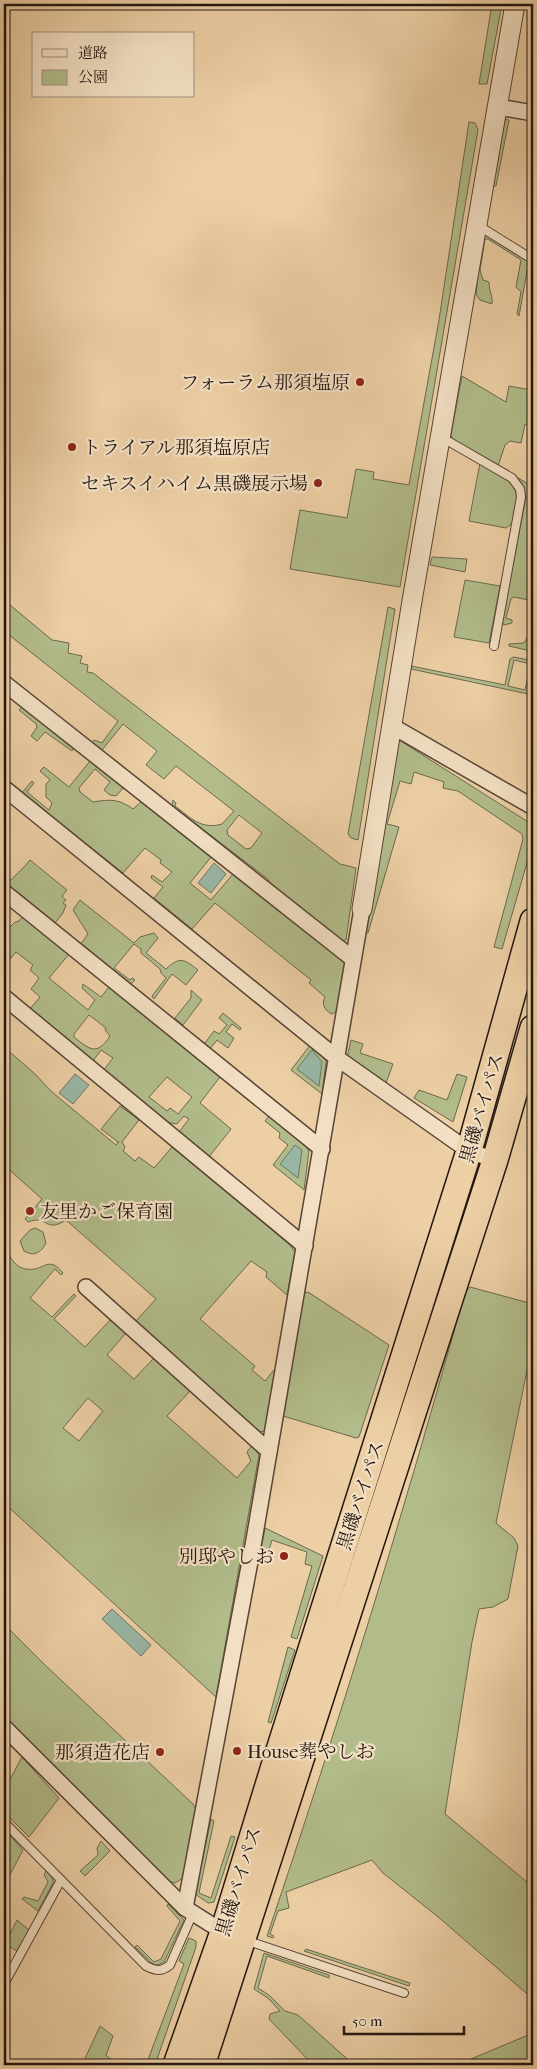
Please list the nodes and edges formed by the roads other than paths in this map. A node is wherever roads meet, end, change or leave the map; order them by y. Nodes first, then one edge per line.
1 (515, 4) edge
2 (498, 107) junction
3 (533, 113) edge
4 (477, 225) junction
5 (532, 259) dead end
6 (440, 437) junction
7 (494, 646) dead end
8 (4, 683) edge
9 (392, 726) junction
10 (4, 788) edge
11 (533, 807) edge
12 (4, 892) edge
13 (362, 909) joint
14 (533, 921) edge
15 (354, 959) junction
16 (4, 997) edge
17 (533, 1028) edge
18 (337, 1058) junction
19 (322, 1149) junction
20 (469, 1151) junction
21 (496, 1160) junction
22 (305, 1246) junction
23 (86, 1287) dead end
24 (269, 1451) junction
25 (4, 1727) edge
26 (4, 1822) edge
27 (61, 1880) junction
28 (189, 1911) junction
29 (233, 1936) junction
30 (4, 1984) edge
31 (404, 1993) dead end
32 (176, 2065) edge
33 (202, 2065) edge

1 - 2 street
2 - 3 street
2 - 4 street
4 - 5 lane
4 - 6 street
6 - 7 lane
6 - 9 street
8 - 15 street
9 - 11 street
9 - 13 street
10 - 18 street
12 - 19 street
13 - 15 street
14 - 20 highway, 黒磯バイパス
15 - 18 street
16 - 22 street
17 - 21 highway, 黒磯バイパス
18 - 19 street
18 - 20 street
19 - 22 street
20 - 21 street
20 - 29 highway, 黒磯バイパス
21 - 29 highway, 黒磯バイパス
22 - 24 street
23 - 24 street
24 - 28 street
25 - 28 street
26 - 27 lane
27 - 28 lane
27 - 30 lane
28 - 29 street
29 - 31 lane
29 - 32 highway, 黒磯バイパス
29 - 33 highway, 黒磯バイパス

